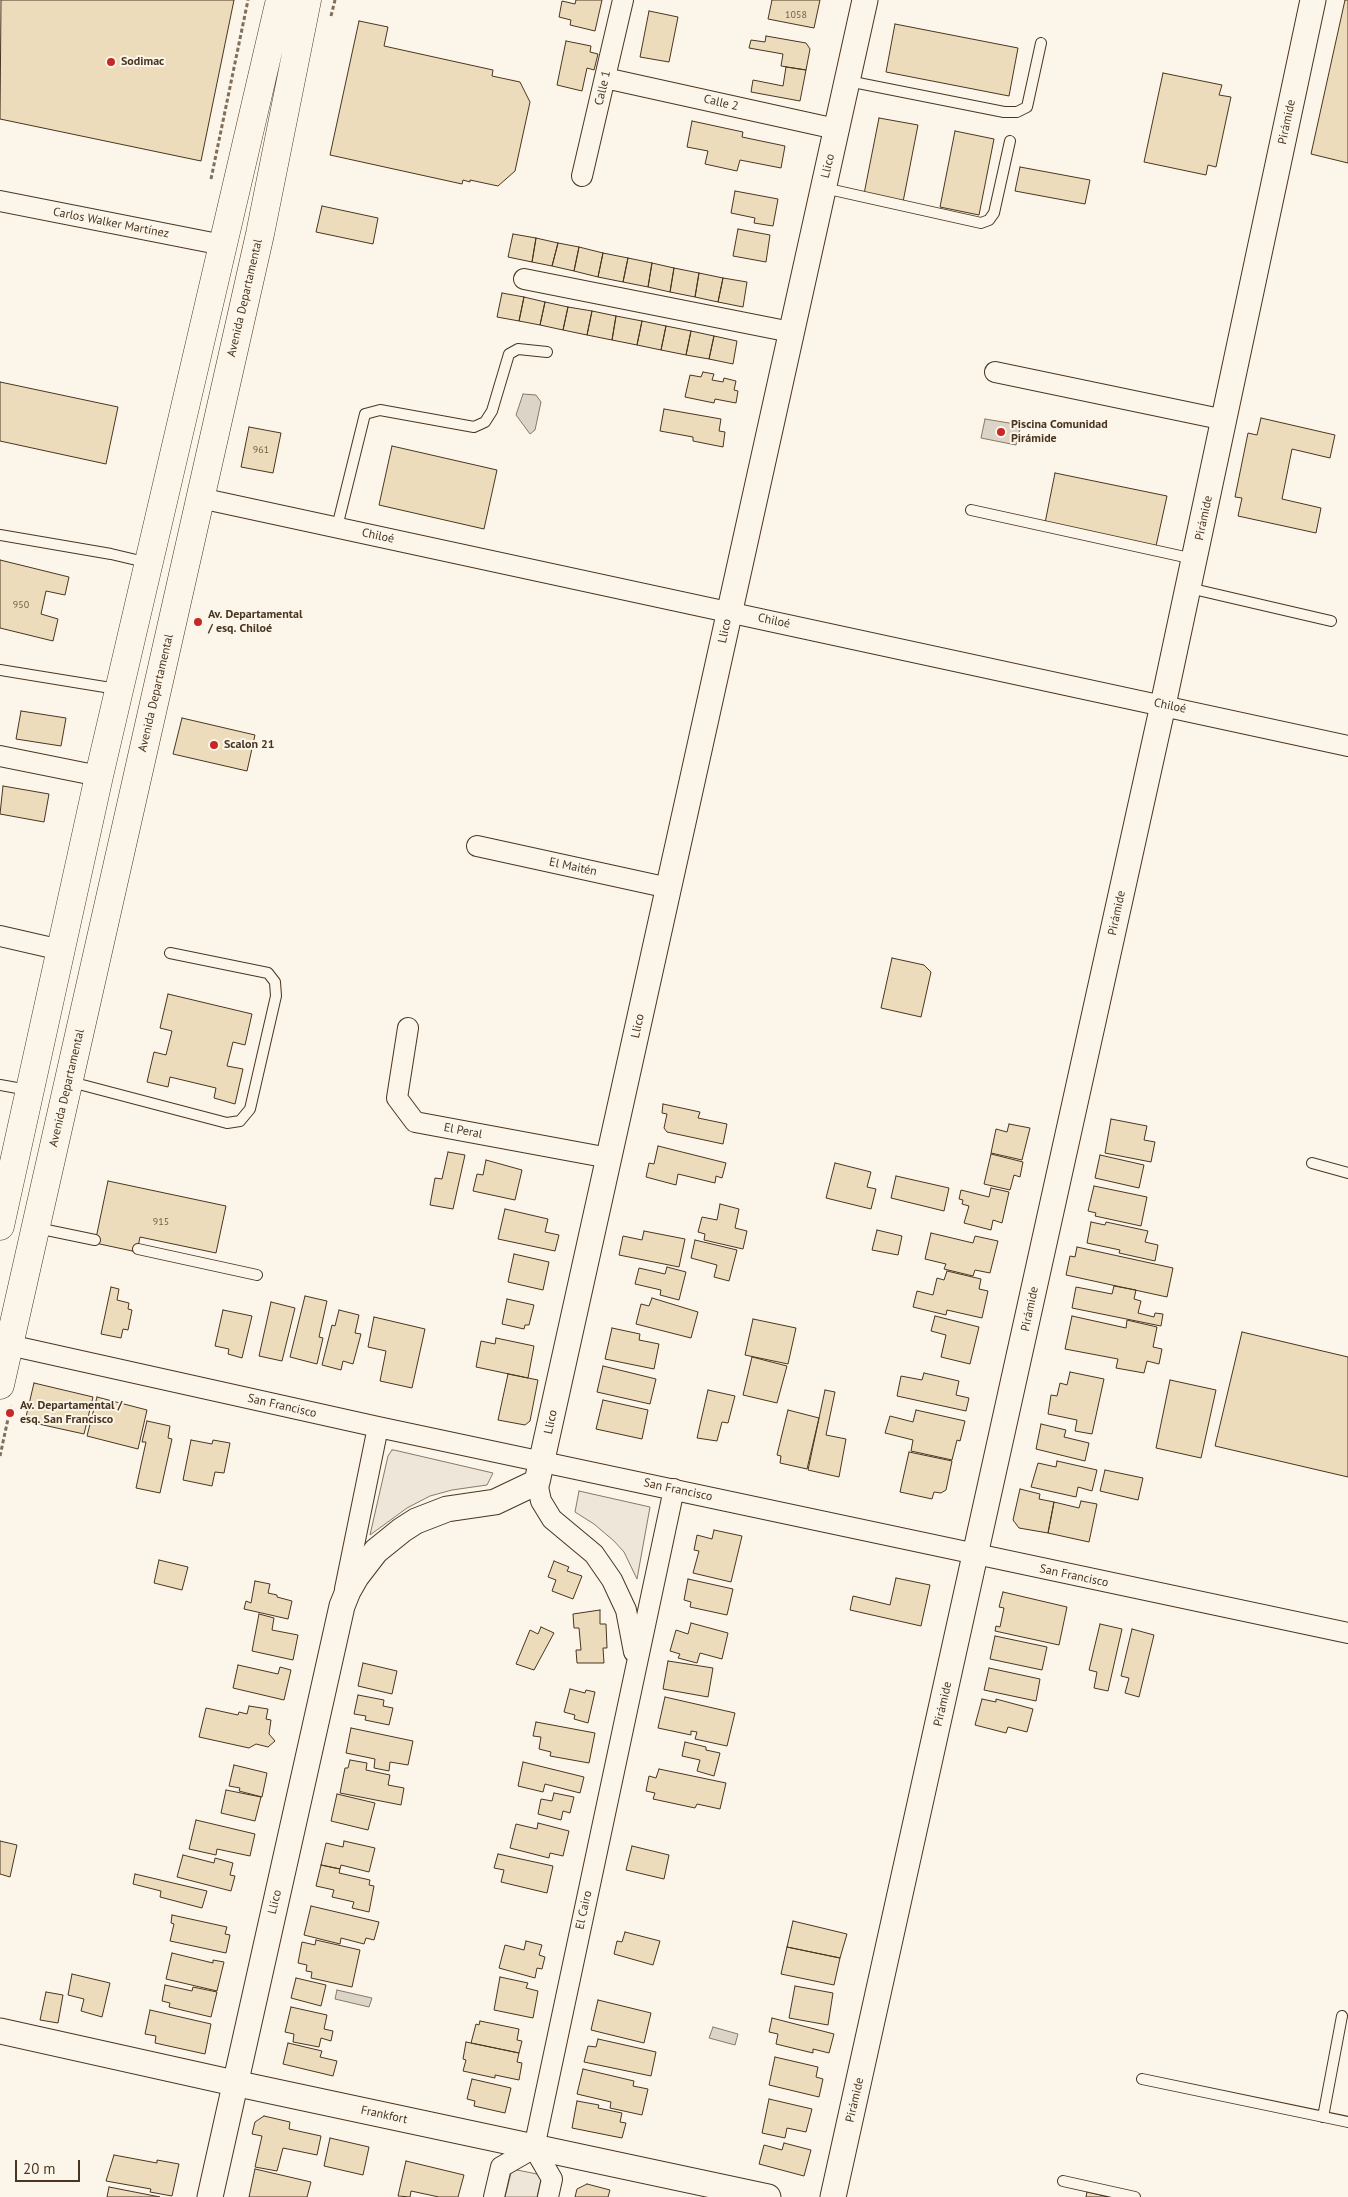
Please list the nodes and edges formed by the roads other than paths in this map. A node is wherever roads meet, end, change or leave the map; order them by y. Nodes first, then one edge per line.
1 (261, 0) edge
2 (280, 0) edge
3 (307, 0) edge
4 (323, 0) edge
5 (623, 0) edge
6 (865, 0) edge
7 (1313, 0) edge
8 (1041, 43) dead end
9 (605, 78) junction
10 (847, 81) junction
11 (836, 129) junction
12 (1010, 141) dead end
13 (582, 176) dead end
14 (823, 188) junction
15 (0, 201) edge
16 (232, 209) junction
17 (260, 234) junction
18 (222, 246) junction
19 (524, 279) dead end
20 (791, 332) junction
21 (547, 352) dead end
22 (995, 372) dead end
23 (1225, 420) junction
24 (200, 498) junction
25 (971, 510) dead end
26 (337, 527) junction
27 (0, 535) edge
28 (1195, 559) junction
29 (150, 563) junction
30 (1189, 588) junction
31 (730, 611) junction
32 (1331, 621) dead end
33 (0, 670) edge
34 (120, 690) junction
35 (1163, 705) junction
36 (1348, 746) edge
37 (0, 756) edge
38 (99, 776) junction
39 (477, 846) dead end
40 (669, 888) junction
41 (0, 936) edge
42 (61, 950) junction
43 (170, 952) dead end
44 (408, 1028) dead end
45 (69, 1081) junction
46 (0, 1084) edge
47 (31, 1090) junction
48 (609, 1158) junction
49 (1312, 1163) dead end
50 (1348, 1173) edge
51 (0, 1226) edge
52 (36, 1228) junction
53 (96, 1240) dead end
54 (138, 1249) dead end
55 (257, 1274) dead end
56 (9, 1345) junction
57 (0, 1385) edge
58 (378, 1427) junction
59 (539, 1472) junction
60 (674, 1489) junction
61 (976, 1555) junction
62 (342, 1606) junction
63 (1348, 1633) edge
64 (634, 1673) junction
65 (1342, 2016) dead end
66 (0, 2031) edge
67 (1142, 2079) dead end
68 (234, 2083) junction
69 (1324, 2117) junction
70 (1348, 2122) edge
71 (534, 2148) junction
72 (1063, 2181) dead end
73 (210, 2197) edge
74 (494, 2197) edge
75 (548, 2197) edge
76 (768, 2197) edge
77 (833, 2197) edge
78 (1135, 2197) edge

1 - 16 main road
2 - 16 main road
3 - 17 main road, Avenida Departamental
4 - 17 main road
5 - 9 street, Calle 1
6 - 10 street, Llico
7 - 23 street, Pirámide
8 - 10 lane
9 - 11 street, Calle 2
9 - 13 street, Calle 1
10 - 11 street, Llico
11 - 14 street, Llico
12 - 14 lane
14 - 20 street, Llico
15 - 18 street, Carlos Walker Martínez
16 - 18 main road
17 - 24 main road, Avenida Departamental
18 - 29 main road
19 - 20 street
20 - 31 street, Llico
21 - 26 lane
22 - 23 street
23 - 28 street, Pirámide
24 - 26 street, Chiloé
24 - 45 main road, Avenida Departamental
25 - 28 lane
26 - 31 street, Chiloé
27 - 29 lane
28 - 30 street, Pirámide
29 - 34 main road
30 - 32 lane
30 - 35 street, Pirámide
31 - 35 street, Chiloé
31 - 40 street, Llico
33 - 34 lane
34 - 38 main road
35 - 36 street, Chiloé
35 - 61 street, Pirámide
37 - 38 street
38 - 42 main road
39 - 40 street, El Maitén
40 - 48 street, Llico
41 - 42 street
42 - 47 main road
43 - 45 lane
44 - 48 street, El Peral
45 - 52 main road, Avenida Departamental
46 - 47 lane
47 - 51 main road
48 - 59 street, Llico
49 - 50 lane
52 - 53 lane
52 - 56 main road, Avenida Departamental
54 - 55 lane
56 - 57 main road, Avenida Departamental
56 - 58 street, San Francisco
58 - 59 street, San Francisco
58 - 62 street, Llico
59 - 60 street, San Francisco
59 - 62 street, Llico
59 - 64 street, El Cairo
60 - 61 street, San Francisco
60 - 64 street, El Cairo
61 - 63 street, San Francisco
61 - 77 street, Pirámide
62 - 68 street, Llico
64 - 71 street, El Cairo
65 - 69 lane
66 - 68 street, Frankfort
67 - 69 lane
68 - 71 street, Frankfort
68 - 73 street, Llico
69 - 70 lane
71 - 74 street
71 - 75 street
71 - 76 street, Frankfort
72 - 78 lane

